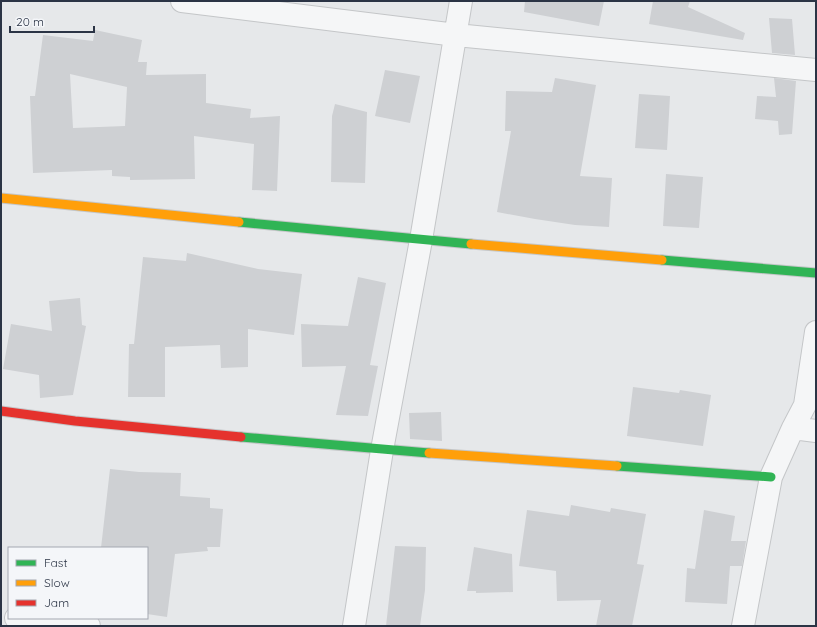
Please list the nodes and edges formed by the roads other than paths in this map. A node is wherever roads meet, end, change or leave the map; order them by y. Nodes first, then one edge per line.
1 (182, 1) edge
2 (461, 1) edge
3 (456, 35) junction
4 (816, 70) edge
5 (1, 198) edge
6 (421, 240) junction
7 (816, 273) edge
8 (816, 332) edge
9 (1, 411) edge
10 (793, 428) junction
11 (816, 431) edge
12 (382, 450) junction
13 (771, 477) junction
14 (25, 619) edge
15 (89, 626) edge
16 (354, 626) edge
17 (743, 626) edge

1 - 3 street
2 - 3 street
3 - 4 street
3 - 6 street
5 - 6 street
6 - 7 street
6 - 12 street
8 - 10 street
9 - 12 street
10 - 11 street
10 - 13 street
12 - 13 street
12 - 16 street
13 - 17 street
14 - 15 street

